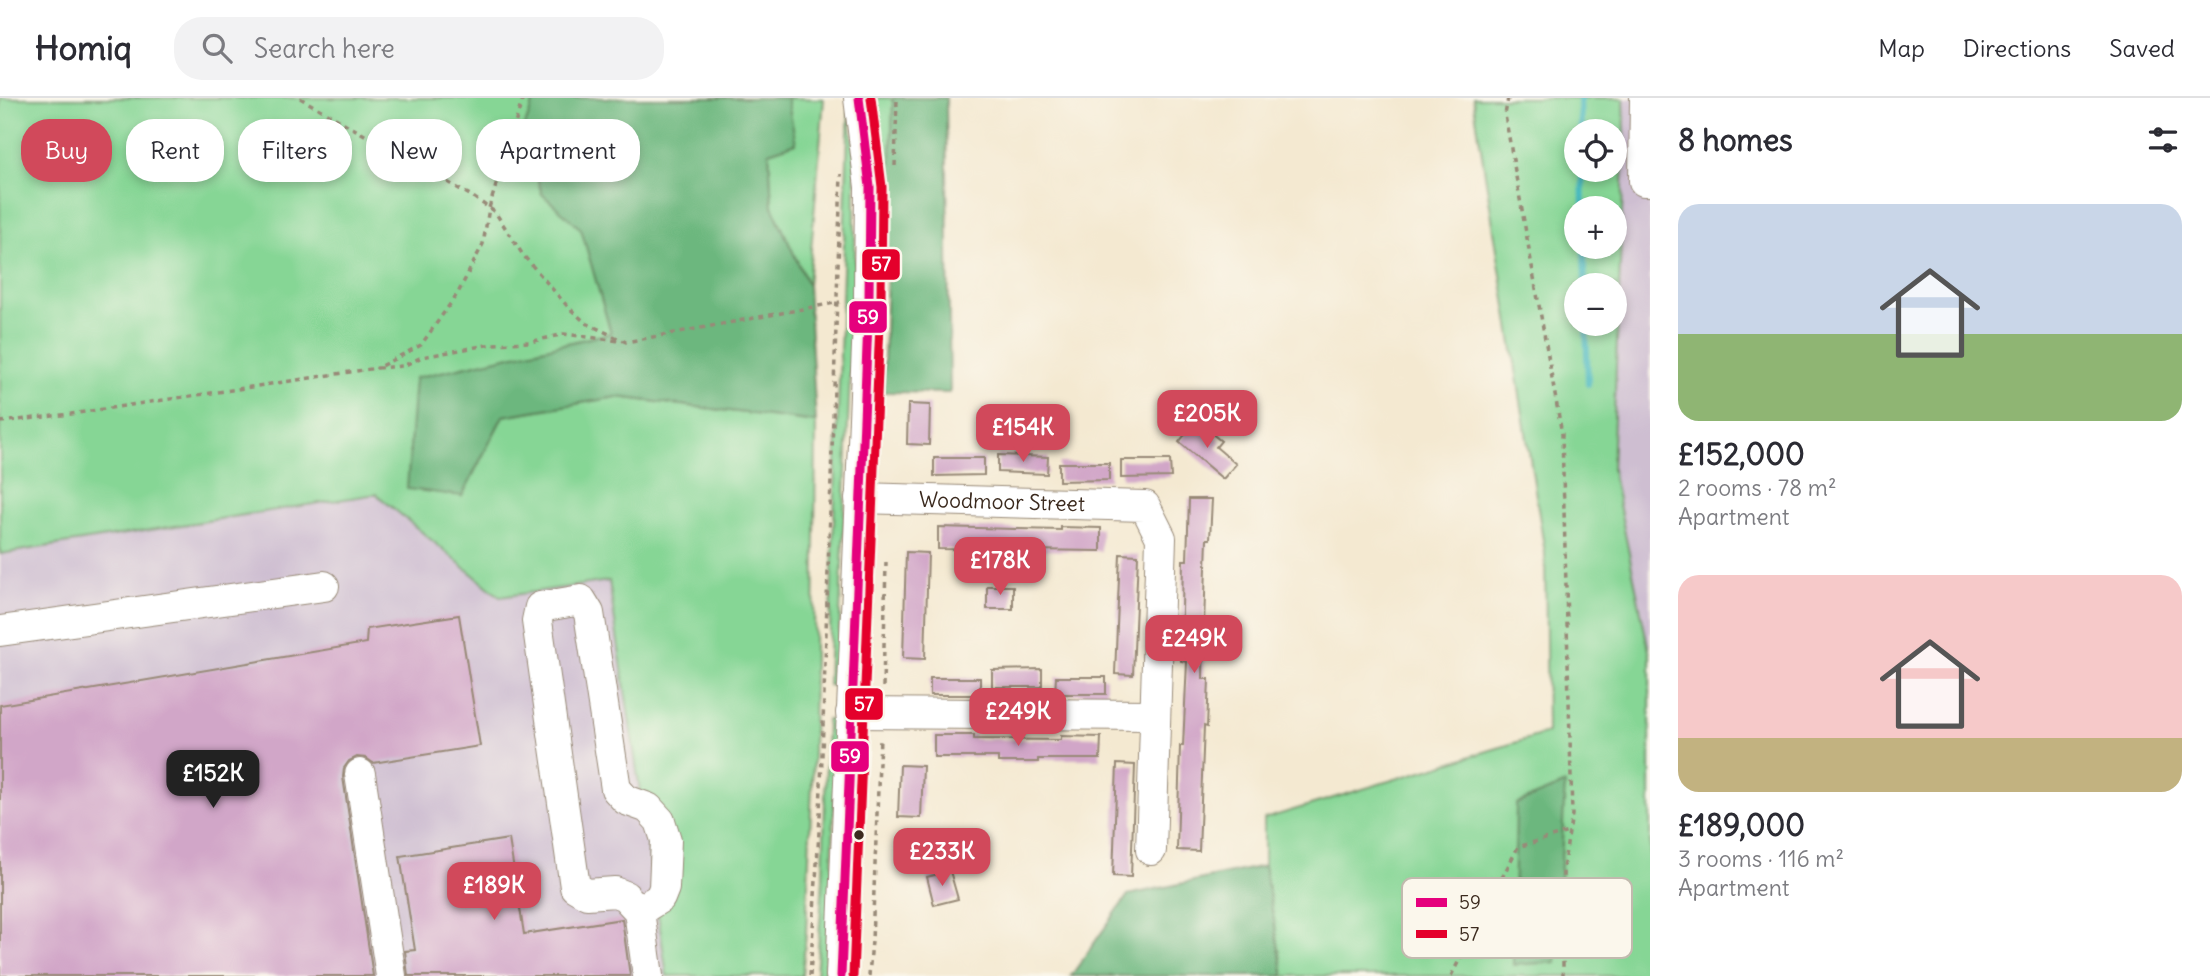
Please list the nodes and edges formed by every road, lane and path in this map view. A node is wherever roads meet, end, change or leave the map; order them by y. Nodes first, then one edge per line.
1 (300, 98) edge
2 (523, 98) edge
3 (859, 98) edge
4 (1508, 98) edge
5 (1645, 98) edge
6 (842, 163) dead end
7 (1650, 181) edge
8 (489, 208) junction
9 (869, 298) junction
10 (838, 303) junction
11 (626, 342) junction
12 (377, 368) junction
13 (0, 422) edge
14 (860, 498) junction
15 (324, 586) dead end
16 (0, 631) edge
17 (851, 713) junction
18 (1154, 715) junction
19 (360, 774) dead end
20 (1569, 832) junction
21 (1152, 850) dead end
22 (1502, 878) edge
23 (1563, 878) edge
24 (639, 911) junction
25 (1460, 958) edge
26 (1563, 958) edge
27 (391, 976) edge
28 (648, 976) edge
29 (810, 976) edge
30 (841, 976) edge
31 (1451, 976) edge
32 (1563, 976) edge

1 - 8 path
2 - 8 path
3 - 9 street
4 - 20 path
5 - 7 street
6 - 10 path
8 - 11 path
8 - 12 path
9 - 10 path
9 - 14 street
10 - 11 path
10 - 29 path
11 - 12 path
12 - 13 path
14 - 17 street
14 - 18 street, Woodmoor Street
15 - 16 street
17 - 18 street
17 - 30 street
18 - 21 street
19 - 27 street
20 - 22 path
20 - 23 path
24 - 24 street
24 - 28 street
25 - 31 path
26 - 32 path

